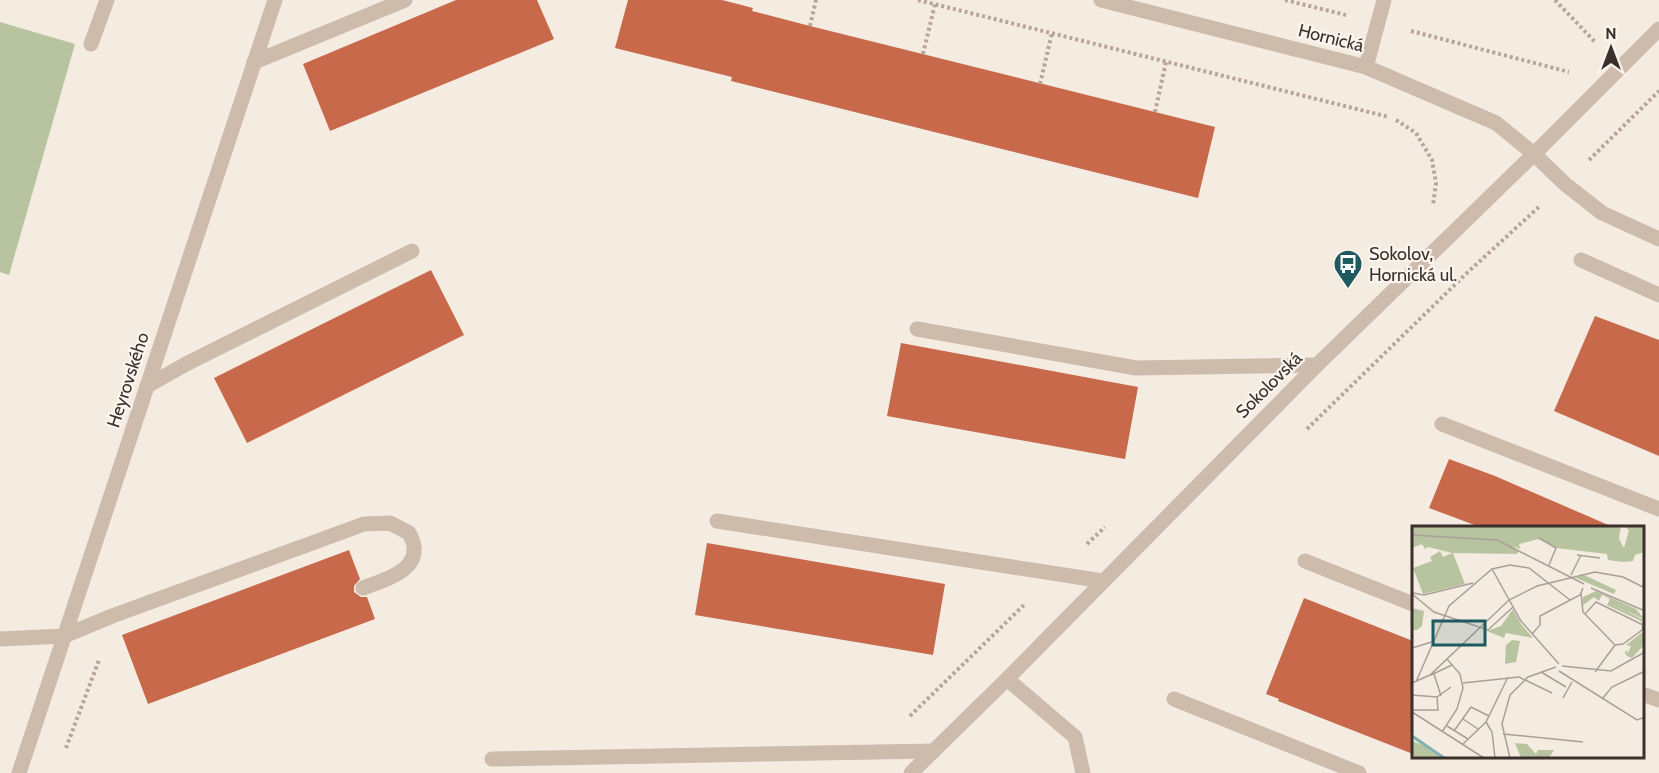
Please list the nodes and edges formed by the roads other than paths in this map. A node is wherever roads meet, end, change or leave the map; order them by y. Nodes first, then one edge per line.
1 (107, 0) edge
2 (275, 0) edge
3 (405, 0) edge
4 (1101, 0) edge
5 (1384, 0) edge
6 (1659, 29) edge
7 (91, 44) dead end
8 (254, 62) junction
9 (1366, 67) junction
10 (1534, 154) junction
11 (1659, 239) edge
12 (412, 251) dead end
13 (1581, 261) dead end
14 (1659, 295) edge
15 (916, 329) dead end
16 (1317, 365) junction
17 (147, 387) junction
18 (1442, 424) dead end
19 (1659, 509) edge
20 (717, 521) dead end
21 (1305, 561) dead end
22 (1103, 581) junction
23 (363, 588) dead end
24 (1412, 604) edge
25 (64, 636) junction
26 (0, 639) edge
27 (1007, 679) junction
28 (1644, 695) edge
29 (1174, 699) dead end
30 (1659, 700) edge
31 (934, 751) junction
32 (492, 759) dead end
33 (19, 773) edge
34 (911, 773) edge
35 (1083, 773) edge
36 (1359, 773) edge

1 - 7 street
2 - 8 street, Heyrovského
3 - 8 street
4 - 9 street, Hornická
5 - 9 street
6 - 10 street, Sokolovská
8 - 17 street, Heyrovského
9 - 10 street, Hornická
10 - 11 street, Hornická
10 - 16 street, Sokolovská
12 - 17 street
13 - 14 street
15 - 16 street
16 - 22 street, Sokolovská
17 - 25 street, Heyrovského
18 - 19 street
20 - 22 street
21 - 24 street
22 - 27 street, Sokolovská
23 - 25 street
25 - 26 street
25 - 33 street, Heyrovského
27 - 31 street, Sokolovská
27 - 35 street
28 - 30 street
29 - 36 street
31 - 32 street
31 - 34 street, Sokolovská

